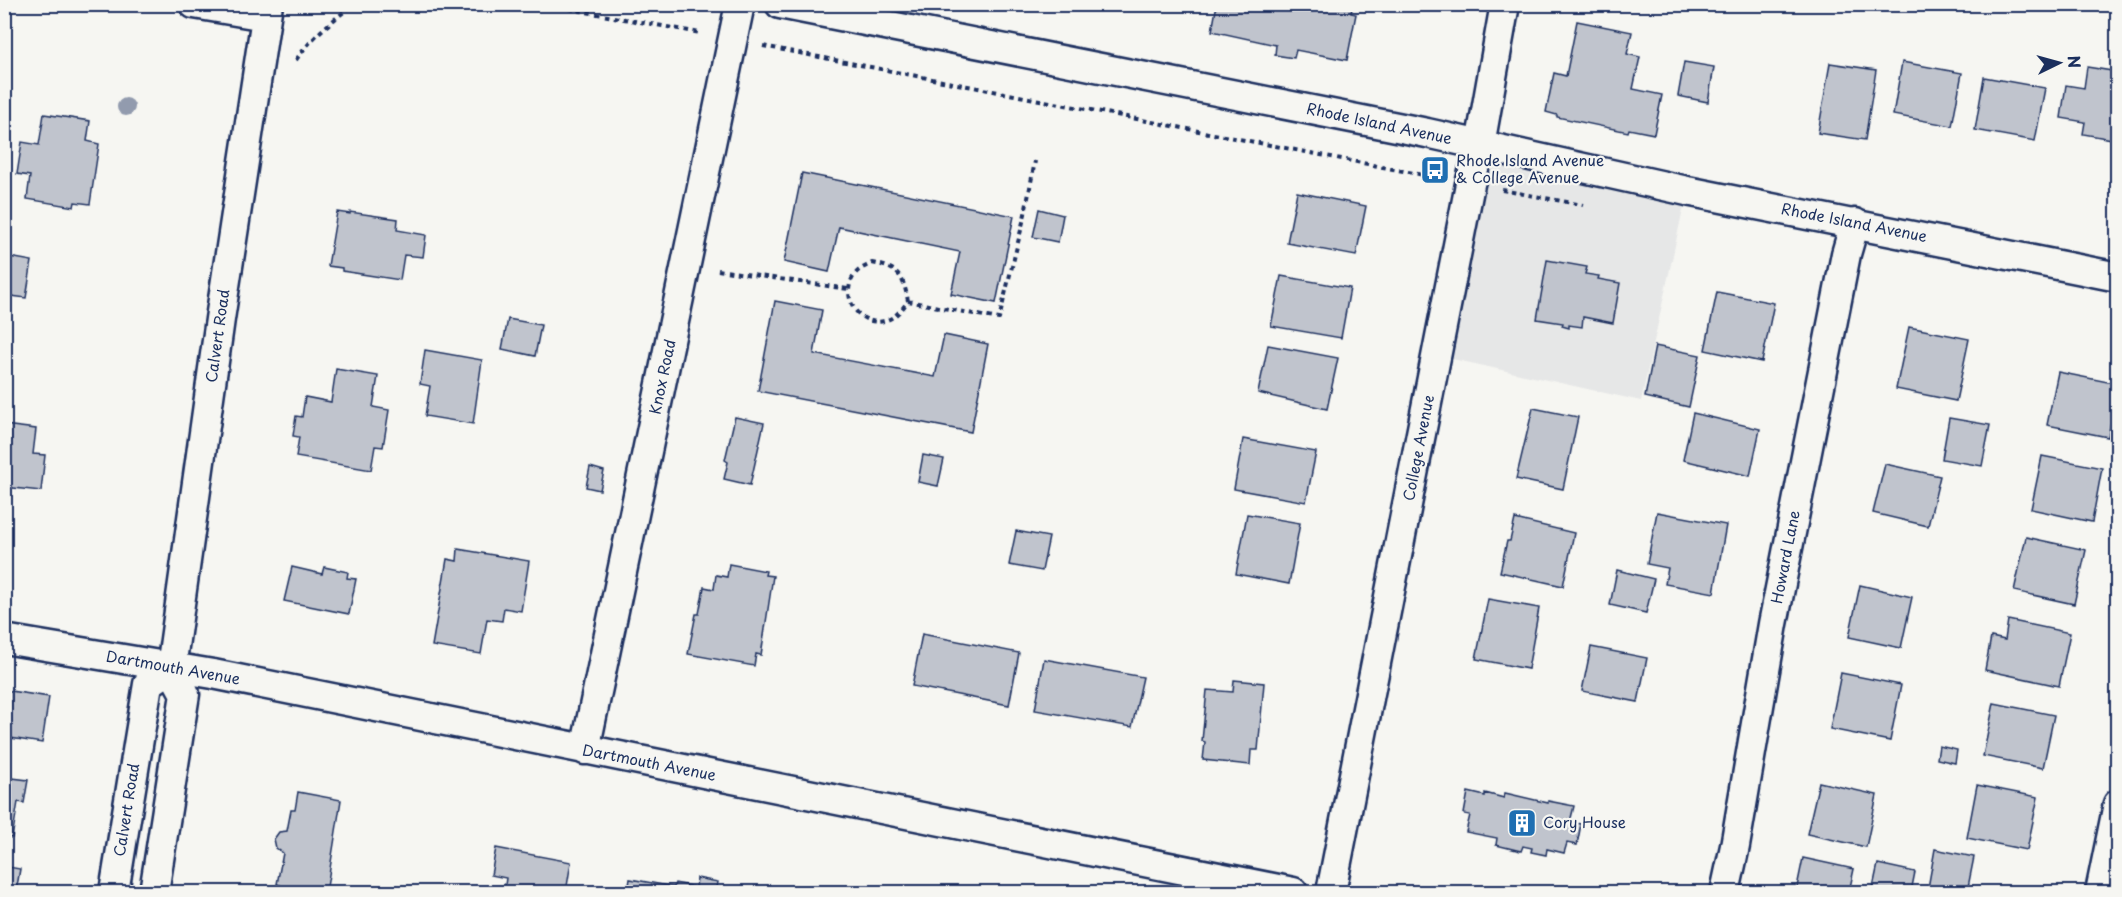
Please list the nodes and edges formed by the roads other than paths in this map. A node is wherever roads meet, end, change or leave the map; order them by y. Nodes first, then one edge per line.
1 (194, 4) edge
2 (740, 4) edge
3 (780, 4) edge
4 (1505, 4) edge
5 (267, 10) edge
6 (1480, 145) junction
7 (1855, 223) junction
8 (2118, 277) edge
9 (4, 639) edge
10 (171, 668) junction
11 (585, 750) junction
12 (2118, 804) edge
13 (114, 892) edge
14 (154, 892) edge
15 (1293, 892) edge
16 (1332, 892) edge
17 (1725, 892) edge
18 (2100, 892) edge

1 - 5 street
2 - 11 street, Knox Road
3 - 6 street, Rhode Island Avenue
4 - 6 street, College Avenue
5 - 10 street, Calvert Road
6 - 7 street, Rhode Island Avenue
6 - 16 street, College Avenue
7 - 8 street, Rhode Island Avenue
7 - 17 street, Howard Lane
9 - 10 street, Dartmouth Avenue
10 - 11 street, Dartmouth Avenue
10 - 13 street, Calvert Road
10 - 14 street
11 - 15 street, Dartmouth Avenue
12 - 18 street

